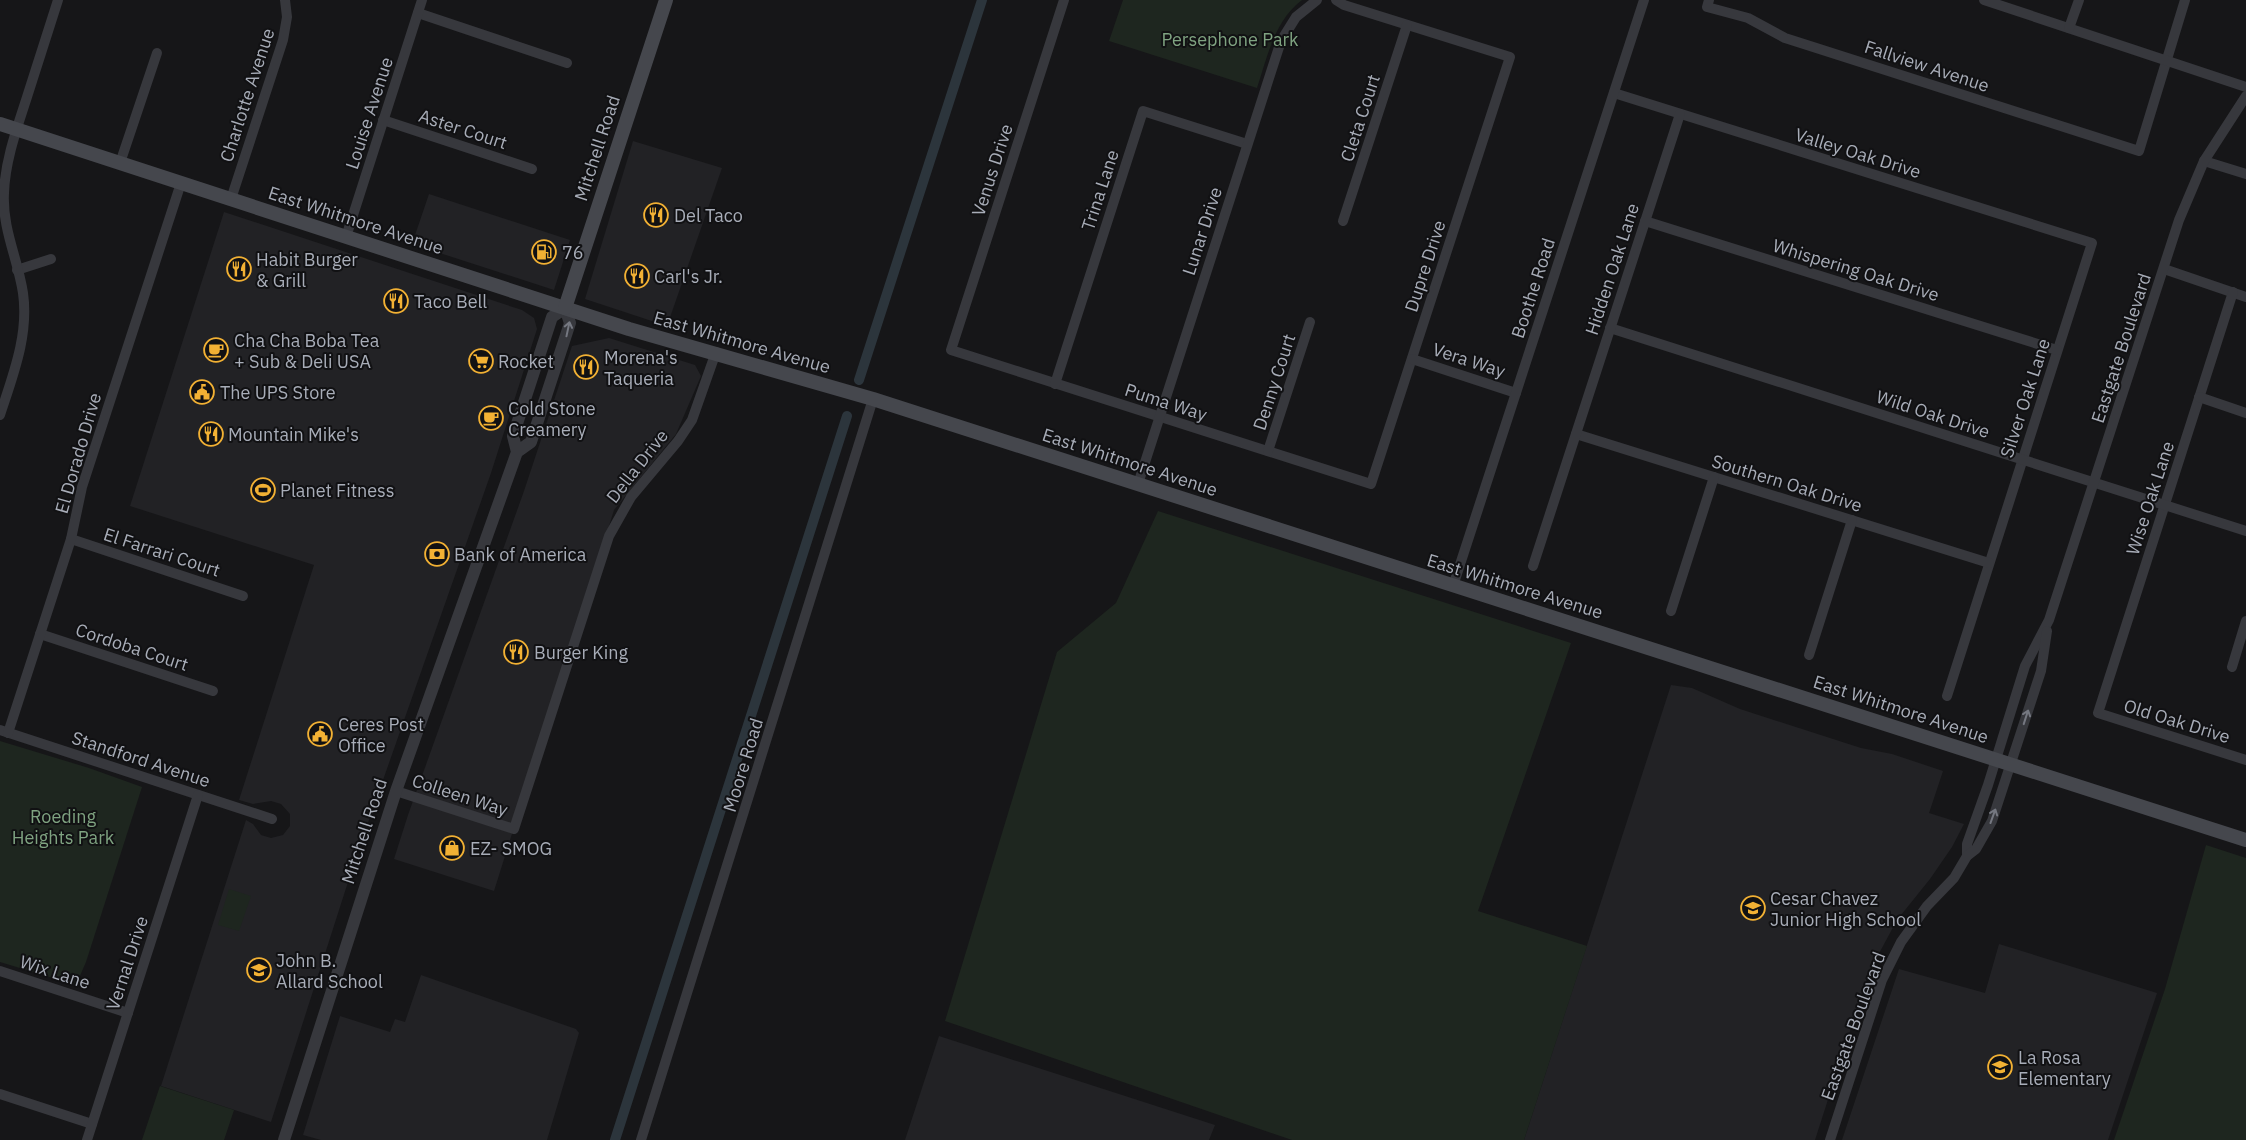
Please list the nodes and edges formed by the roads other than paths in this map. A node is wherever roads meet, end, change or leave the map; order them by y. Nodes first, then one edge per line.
1 (58, 0) edge
2 (285, 0) edge
3 (422, 0) edge
4 (666, 0) edge
5 (1064, 0) edge
6 (1317, 0) edge
7 (1336, 0) edge
8 (1644, 0) edge
9 (1984, 0) edge
10 (2079, 0) edge
11 (2185, 0) edge
12 (1708, 4) edge
13 (418, 13) junction
14 (1407, 24) junction
15 (2069, 28) junction
16 (157, 53) dead end
17 (2166, 60) junction
18 (567, 63) dead end
19 (2246, 87) edge
20 (1614, 93) junction
21 (2246, 96) edge
22 (1680, 114) junction
23 (383, 120) junction
24 (0, 124) edge
25 (16, 130) junction
26 (1247, 144) junction
27 (2204, 161) junction
28 (120, 164) junction
29 (532, 169) dead end
30 (2246, 174) edge
31 (181, 183) junction
32 (230, 199) junction
33 (1343, 221) dead end
34 (1645, 221) junction
35 (346, 237) junction
36 (4, 238) edge
37 (2092, 243) joint
38 (51, 260) dead end
39 (2164, 269) junction
40 (17, 270) junction
41 (2233, 292) junction
42 (2246, 297) edge
43 (565, 308) junction
44 (1310, 322) dead end
45 (1610, 328) junction
46 (951, 350) joint
47 (2057, 350) junction
48 (716, 352) junction
49 (1412, 359) junction
50 (0, 378) edge
51 (11, 382) junction
52 (1055, 384) junction
53 (1516, 393) junction
54 (2199, 397) junction
55 (874, 400) junction
56 (2246, 413) edge
57 (0, 415) edge
58 (1160, 417) junction
59 (1576, 434) junction
60 (1268, 451) junction
61 (517, 452) junction
62 (2022, 459) junction
63 (1714, 478) junction
64 (2095, 482) junction
65 (1138, 484) junction
66 (1371, 484) joint
67 (2165, 505) junction
68 (1852, 520) junction
69 (2246, 531) edge
70 (71, 539) junction
71 (1989, 563) junction
72 (1533, 566) dead end
73 (1453, 586) junction
74 (243, 596) dead end
75 (1671, 611) dead end
76 (2049, 620) junction
77 (2246, 621) edge
78 (40, 634) junction
79 (1809, 656) dead end
80 (2232, 666) dead end
81 (213, 691) dead end
82 (1946, 696) dead end
83 (2098, 713) joint
84 (4, 732) edge
85 (1996, 759) junction
86 (2246, 760) edge
87 (2011, 764) junction
88 (396, 792) junction
89 (198, 795) junction
90 (272, 820) dead end
91 (514, 829) joint
92 (2246, 840) edge
93 (1967, 856) junction
94 (0, 971) edge
95 (128, 1013) junction
96 (0, 1094) edge
97 (92, 1124) junction
98 (87, 1140) edge
99 (284, 1140) edge
100 (641, 1140) edge
101 (1830, 1140) edge

1 - 25 street
2 - 32 street, Charlotte Avenue
3 - 13 street, Louise Avenue
4 - 43 main road, Mitchell Road
5 - 46 street, Venus Drive
6 - 26 street, Lunar Drive
7 - 14 street
8 - 20 street, Boothe Road
9 - 15 street
10 - 15 street
11 - 17 street
12 - 17 street, Fallview Avenue
13 - 18 street
13 - 23 street, Louise Avenue
14 - 33 street, Cleta Court
14 - 49 street, Dupre Drive
15 - 17 street
16 - 28 street
17 - 19 street
20 - 22 street, Valley Oak Drive
20 - 53 street, Boothe Road
21 - 27 street, Eastgate Boulevard
22 - 34 street, Hidden Oak Lane
22 - 37 street, Valley Oak Drive
23 - 29 street, Aster Court
23 - 35 street, Louise Avenue
24 - 25 main road, East Whitmore Avenue
25 - 28 main road, East Whitmore Avenue
25 - 36 street
26 - 52 street, Trina Lane
26 - 58 street, Lunar Drive
27 - 30 street
27 - 39 street, Eastgate Boulevard
28 - 31 main road, East Whitmore Avenue
31 - 32 main road, East Whitmore Avenue
31 - 70 street, El Dorado Drive
32 - 35 main road, East Whitmore Avenue
34 - 45 street, Hidden Oak Lane
34 - 47 street, Whispering Oak Drive
35 - 43 main road, East Whitmore Avenue
36 - 40 street
37 - 47 street, Silver Oak Lane
38 - 40 street
39 - 41 street
39 - 64 street, Eastgate Boulevard
40 - 51 street
41 - 42 street
41 - 54 street, Wise Oak Lane
43 - 48 main road, East Whitmore Avenue
43 - 61 street, Mitchell Road
61 -> 43 street, Mitchell Road
44 - 60 street, Denny Court
45 - 59 street, Hidden Oak Lane
45 - 62 street, Wild Oak Drive
46 - 52 street, Puma Way
47 - 62 street, Silver Oak Lane
48 - 55 main road, East Whitmore Avenue
48 - 91 street, Della Drive
49 - 53 street, Vera Way
49 - 66 street, Dupre Drive
50 - 51 street
51 - 57 street
52 - 58 street, Puma Way
53 - 73 street, Boothe Road
54 - 56 street
54 - 67 street, Wise Oak Lane
55 - 65 main road, East Whitmore Avenue
55 - 100 street, Moore Road
58 - 60 street, Puma Way
58 - 65 street, Lunar Drive
59 - 63 street, Southern Oak Drive
59 - 72 street, Hidden Oak Lane
60 - 66 street, Puma Way
61 - 88 street, Mitchell Road
62 - 64 street, Wild Oak Drive
62 - 71 street, Silver Oak Lane
63 - 68 street, Southern Oak Drive
63 - 75 street
64 - 67 street, Wild Oak Drive
64 - 76 street, Eastgate Boulevard
65 - 73 main road, East Whitmore Avenue
67 - 69 street, Wild Oak Drive
67 - 83 street, Wise Oak Lane
68 - 71 street, Southern Oak Drive
68 - 79 street
70 - 74 street, El Farrari Court
70 - 78 street, El Dorado Drive
71 - 82 street, Silver Oak Lane
73 - 85 main road, East Whitmore Avenue
76 - 85 street, Eastgate Boulevard
87 -> 76 street, Eastgate Boulevard
77 - 80 street
78 - 81 street, Cordoba Court
78 - 84 street, El Dorado Drive
83 - 86 street, Old Oak Drive
84 - 89 street, Standford Avenue
85 - 87 main road, East Whitmore Avenue
85 - 93 street, Eastgate Boulevard
87 - 92 main road, East Whitmore Avenue
93 -> 87 street, Eastgate Boulevard
88 - 91 street, Colleen Way
88 - 99 street, Mitchell Road
89 - 90 street, Standford Avenue
89 - 95 street, Vernal Drive
93 - 101 street, Eastgate Boulevard
94 - 95 street, Wix Lane
95 - 97 street, Vernal Drive
96 - 97 street
97 - 98 street, Vernal Drive

